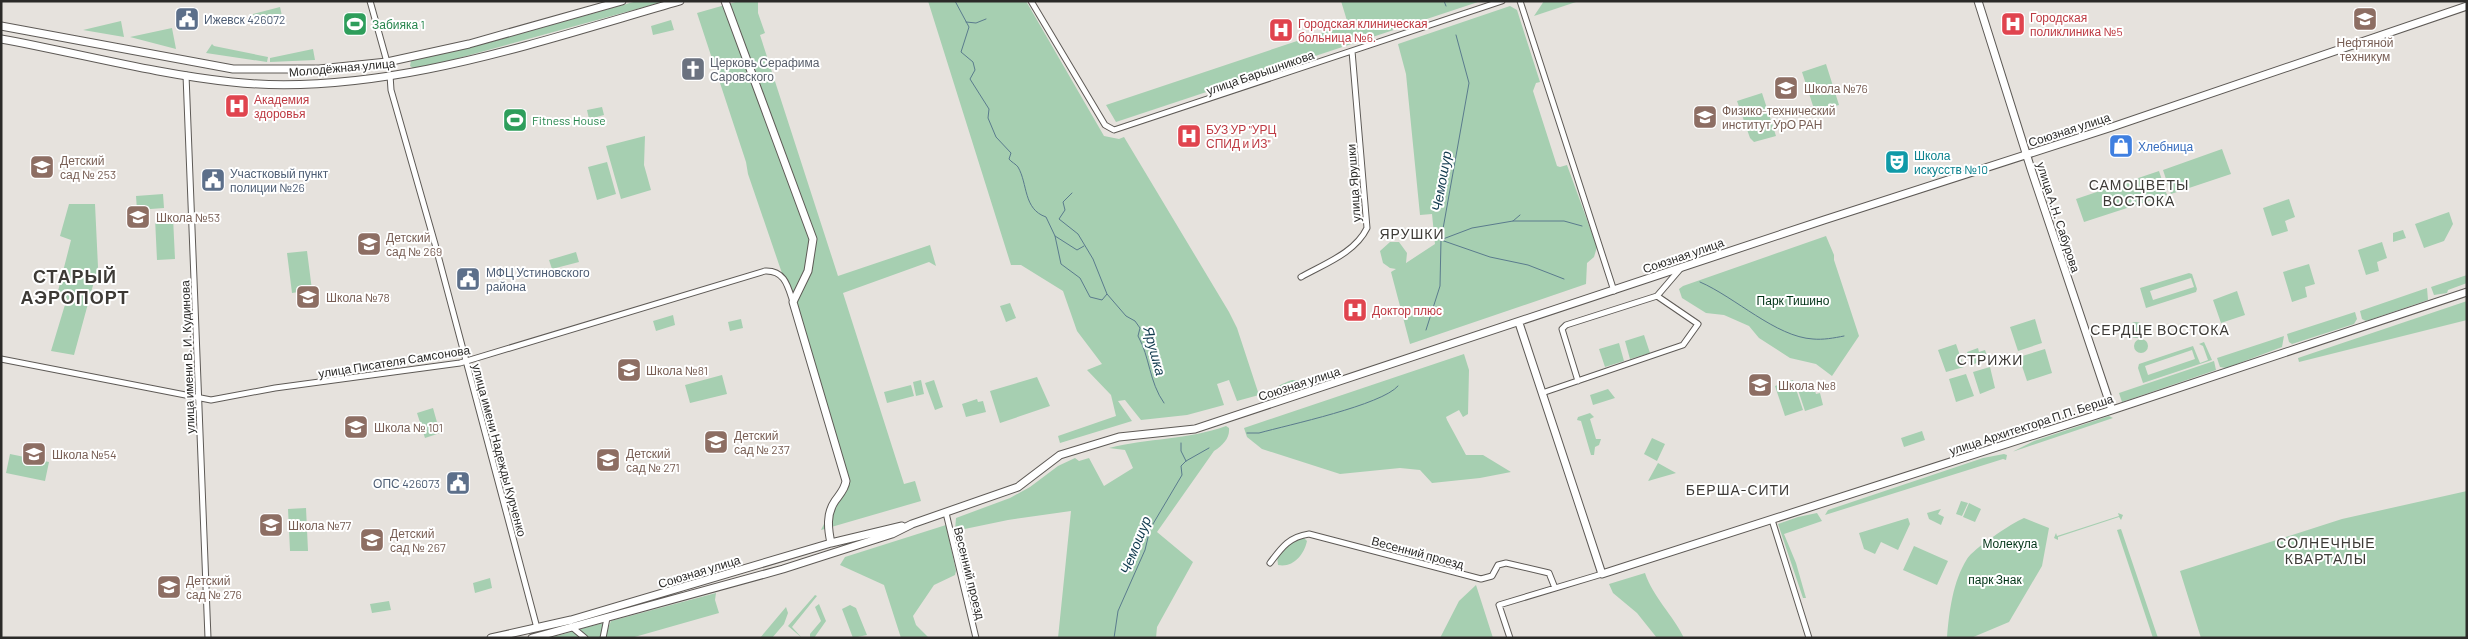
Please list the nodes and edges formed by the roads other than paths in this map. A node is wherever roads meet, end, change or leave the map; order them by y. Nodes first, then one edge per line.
1 (370, 1) edge
2 (622, 1) edge
3 (680, 1) edge
4 (725, 1) edge
5 (1031, 1) edge
6 (1502, 1) edge
7 (1520, 1) edge
8 (1978, 1) edge
9 (2467, 6) edge
10 (1, 26) edge
11 (1, 39) edge
12 (1352, 51) junction
13 (387, 62) junction
14 (186, 75) junction
15 (390, 75) junction
16 (2027, 155) junction
17 (1681, 268) junction
18 (1301, 277) dead end
19 (1614, 291) junction
20 (2467, 292) edge
21 (1657, 296) junction
22 (793, 302) junction
23 (1520, 323) junction
24 (1, 359) edge
25 (465, 361) junction
26 (1578, 381) junction
27 (1542, 392) junction
28 (199, 399) junction
29 (2112, 410) junction
30 (946, 513) junction
31 (1772, 520) junction
32 (891, 531) junction
33 (831, 544) junction
34 (1270, 563) dead end
35 (1602, 574) junction
36 (1555, 588) junction
37 (607, 618) junction
38 (570, 620) junction
39 (537, 628) junction
40 (573, 628) junction
41 (501, 637) edge
42 (208, 638) edge
43 (492, 638) edge
44 (532, 638) edge
45 (584, 638) edge
46 (603, 638) edge
47 (976, 638) edge
48 (1510, 638) edge
49 (1809, 638) edge

1 - 13 street
2 - 13 main road, Молодёжная улица
3 - 15 main road, Молодёжная улица
4 - 22 main road
5 - 12 street, улица Барышникова
6 - 12 street, улица Барышникова
7 - 19 street
8 - 16 main road, улица А.Н. Сабурова
9 - 16 main road, Союзная улица
10 - 13 main road, Молодёжная улица
11 - 14 main road, Молодёжная улица
12 - 18 street, улица Ярушки
13 - 15 main road
14 - 15 main road, Молодёжная улица
14 - 28 street, улица имени В. И. Кудинова
15 - 25 street, улица имени Надежды Курченко
16 - 17 main road, Союзная улица
16 - 29 main road, улица А.Н. Сабурова
17 - 19 main road, Союзная улица
17 - 21 street
19 - 23 main road, Союзная улица
20 - 29 main road, улица Архитектора П.П. Берша
21 - 26 street
21 - 26 street
22 - 25 street, улица Писателя Самсонова
22 - 33 main road
23 - 27 main road
23 - 30 main road, Союзная улица
24 - 28 street, улица Писателя Самсонова
25 - 28 street, улица Писателя Самсонова
25 - 39 street, улица имени Надежды Курченко
26 - 27 street
27 - 35 main road
28 - 42 street, улица имени В. И. Кудинова
29 - 31 main road, улица Архитектора П.П. Берша
30 - 32 main road, Союзная улица
30 - 47 street, Весенний проезд
31 - 35 main road, улица Архитектора П.П. Берша
31 - 49 street
32 - 33 main road, Союзная улица
32 - 37 main road, Союзная улица
33 - 38 main road, Союзная улица
34 - 36 street, Весенний проезд
35 - 36 street
36 - 48 street
37 - 40 main road, Союзная улица
37 - 46 street
38 - 39 main road, Союзная улица
38 - 40 main road
39 - 41 main road, Союзная улица
40 - 44 main road, Союзная улица
40 - 45 street
41 - 43 main road, Союзная улица

